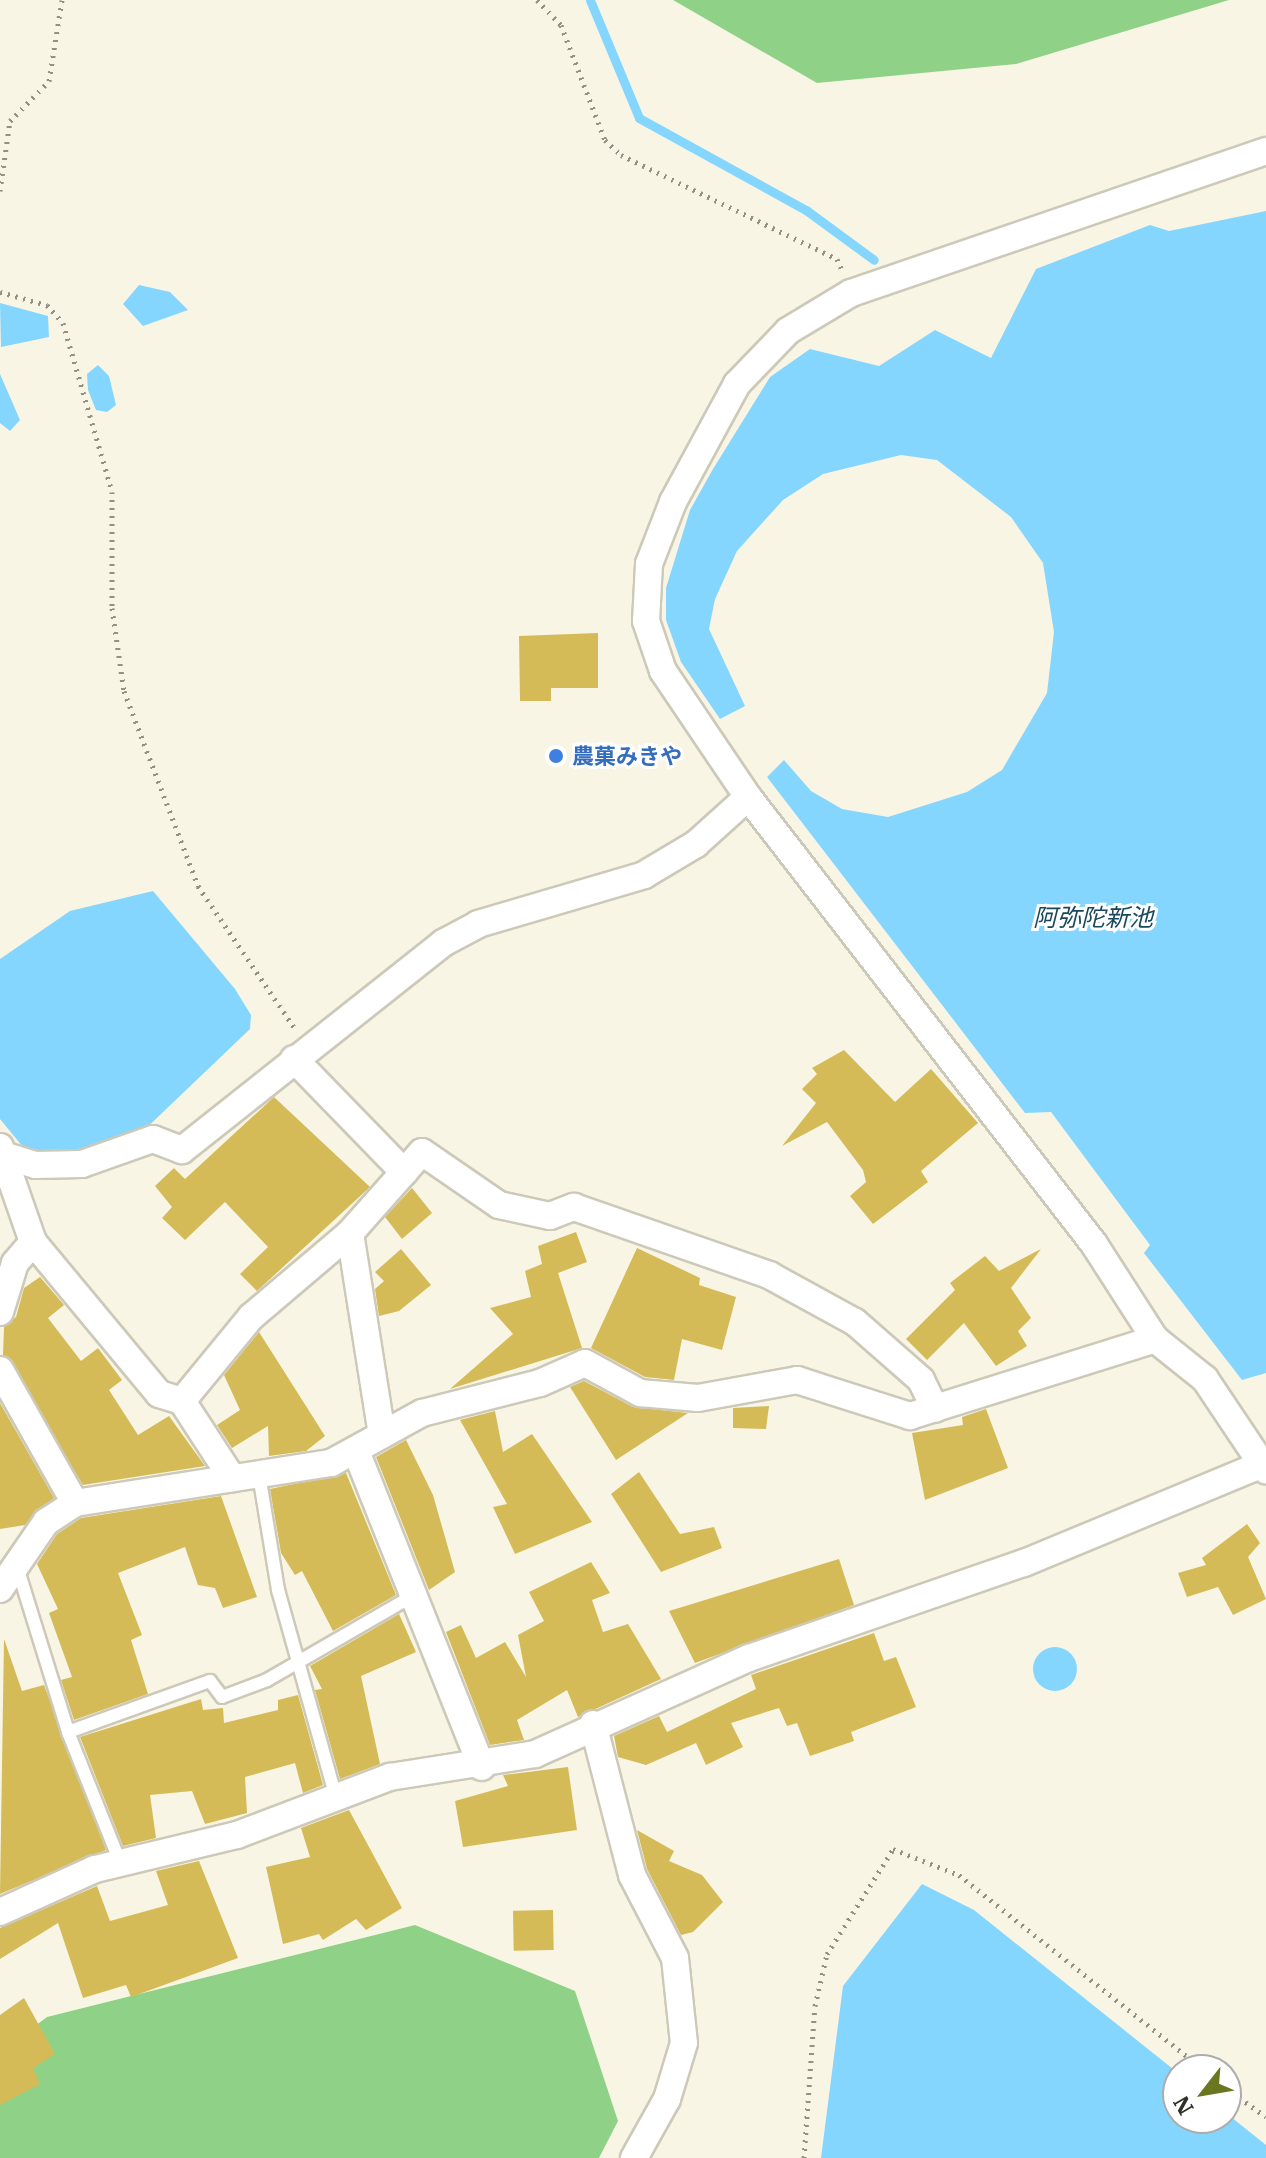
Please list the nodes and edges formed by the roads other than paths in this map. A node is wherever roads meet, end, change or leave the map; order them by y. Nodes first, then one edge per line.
1 (1266, 151) edge
2 (748, 797) junction
3 (294, 1059) junction
4 (3, 1152) edge
5 (404, 1172) junction
6 (350, 1233) junction
7 (33, 1242) junction
8 (0, 1312) edge
9 (1155, 1339) junction
10 (0, 1370) edge
11 (182, 1401) junction
12 (935, 1409) junction
13 (382, 1434) junction
14 (356, 1451) junction
15 (1265, 1465) edge
16 (259, 1475) junction
17 (232, 1478) junction
18 (75, 1503) junction
19 (9, 1580) edge
20 (411, 1597) junction
21 (298, 1664) junction
22 (593, 1724) junction
23 (68, 1732) junction
24 (482, 1767) junction
25 (335, 1794) junction
26 (120, 1862) junction
27 (0, 1912) edge
28 (634, 2158) edge

1 - 2 street
2 - 3 street
2 - 9 street
3 - 4 street
3 - 5 street
4 - 7 street
5 - 6 street
5 - 12 street
6 - 11 street
6 - 13 street
7 - 8 street
7 - 11 street
9 - 12 street
9 - 15 street
10 - 18 street
11 - 17 street
12 - 13 street
13 - 14 street
14 - 16 street
14 - 20 street
15 - 22 street
16 - 17 street
16 - 21 lane
17 - 18 street
18 - 19 street
19 - 23 lane
20 - 21 lane
20 - 24 street
21 - 23 lane
21 - 25 lane
22 - 24 street
22 - 28 street
23 - 26 lane
24 - 25 street
25 - 26 street
26 - 27 street

